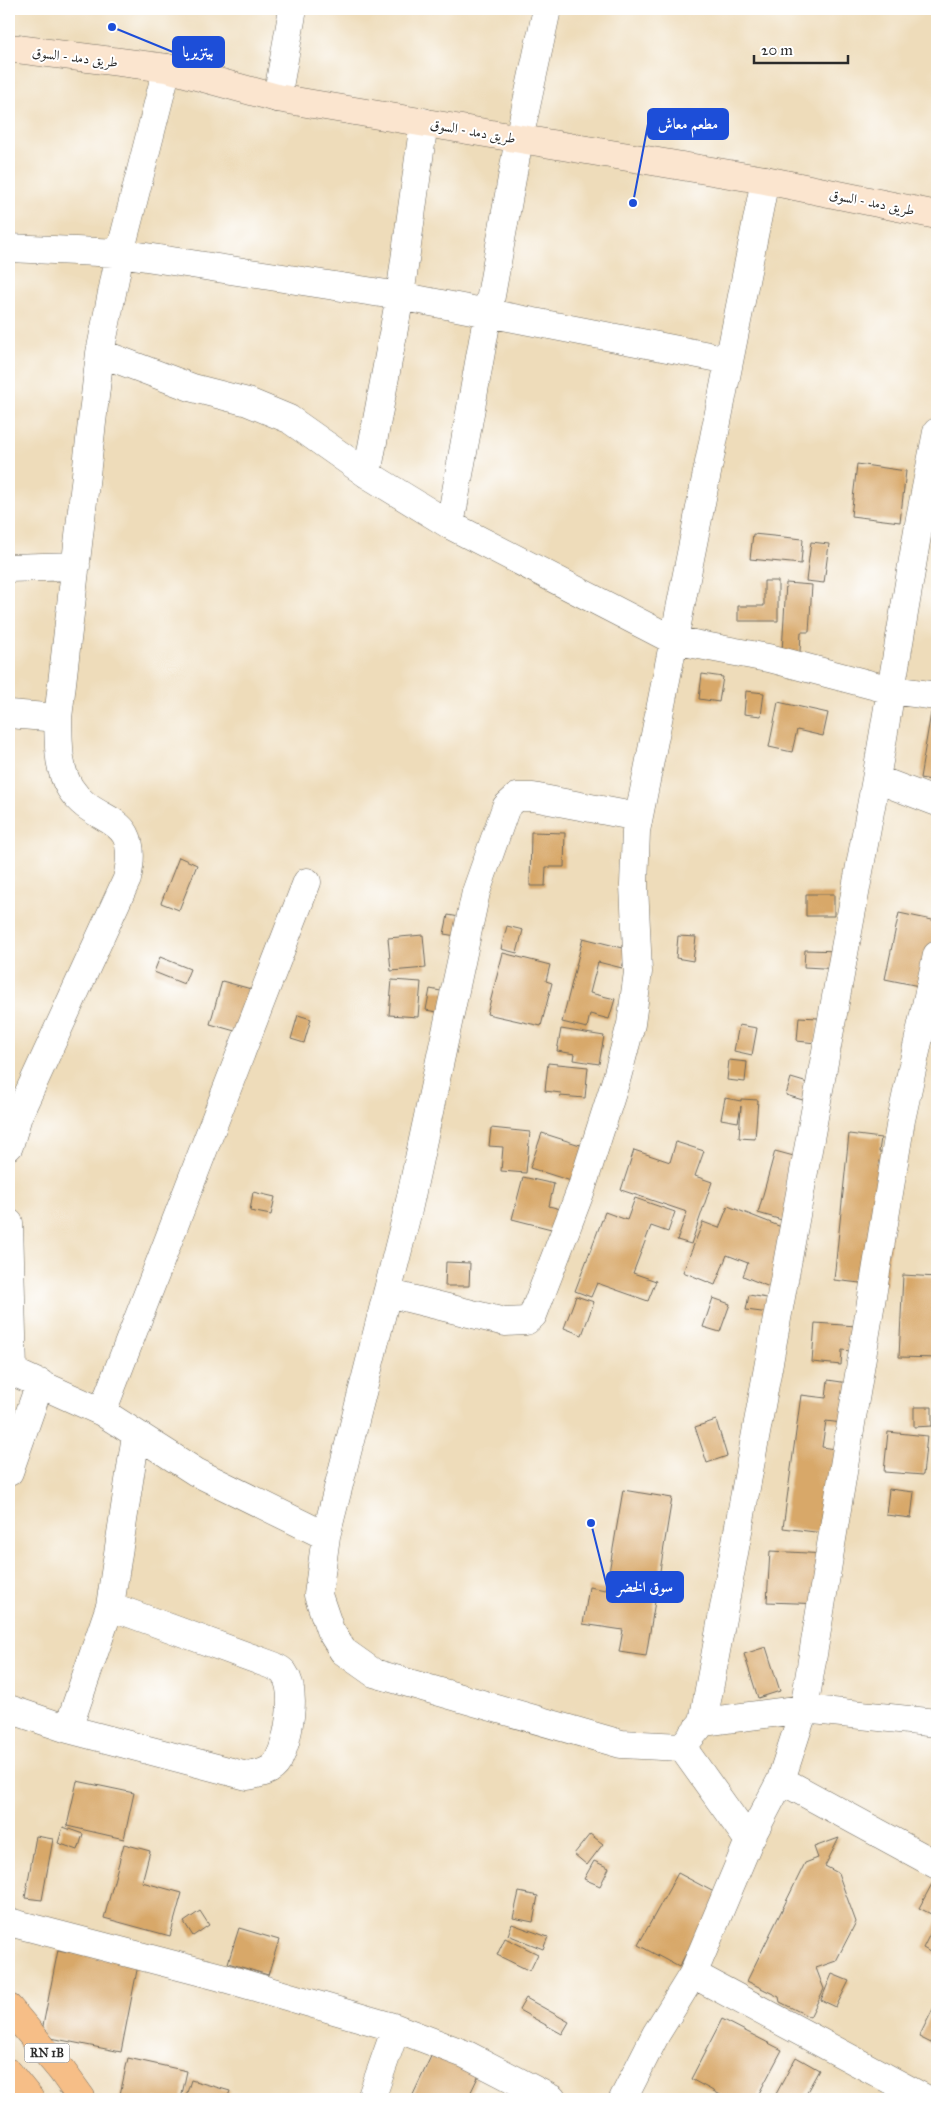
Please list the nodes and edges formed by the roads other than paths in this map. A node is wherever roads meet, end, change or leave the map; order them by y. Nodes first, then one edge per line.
1 (293, 9) edge
2 (547, 9) edge
3 (9, 48) edge
4 (167, 68) junction
5 (277, 98) junction
6 (424, 122) junction
7 (519, 139) junction
8 (765, 180) junction
9 (937, 215) edge
10 (9, 248) edge
11 (120, 252) junction
12 (400, 296) junction
13 (487, 313) junction
14 (100, 353) junction
15 (730, 360) junction
16 (937, 432) edge
17 (367, 474) junction
18 (928, 520) edge
19 (450, 525) junction
20 (76, 566) junction
21 (9, 568) edge
22 (673, 640) junction
23 (891, 690) junction
24 (937, 696) edge
25 (9, 714) edge
26 (58, 718) junction
27 (876, 780) junction
28 (937, 802) edge
29 (638, 817) junction
30 (308, 882) dead end
31 (937, 955) edge
32 (9, 1146) edge
33 (9, 1223) edge
34 (387, 1293) junction
35 (11, 1370) edge
36 (40, 1384) junction
37 (102, 1412) junction
38 (136, 1435) junction
39 (9, 1472) edge
40 (326, 1536) junction
41 (110, 1606) junction
42 (9, 1709) edge
43 (804, 1709) junction
44 (703, 1722) junction
45 (937, 1723) edge
46 (68, 1729) junction
47 (682, 1748) junction
48 (781, 1780) junction
49 (749, 1841) junction
50 (937, 1865) edge
51 (9, 1922) edge
52 (693, 1974) junction
53 (9, 2008) edge
54 (396, 2028) junction
55 (9, 2073) edge
56 (30, 2099) edge
57 (82, 2099) edge
58 (371, 2099) edge
59 (552, 2099) edge
60 (623, 2099) edge
61 (926, 2099) edge

1 - 5 street
2 - 7 street
3 - 4 main road, طريق دمد - السوق
4 - 5 main road, طريق دمد - السوق
4 - 11 street
5 - 6 main road, طريق دمد - السوق
6 - 7 main road, طريق دمد - السوق
6 - 12 street
7 - 8 main road, طريق دمد - السوق
7 - 13 street
8 - 9 main road, طريق دمد - السوق
8 - 15 street
10 - 11 street
11 - 12 street
11 - 14 street
12 - 13 street
12 - 17 street
13 - 15 street
13 - 19 street
14 - 17 street
14 - 20 street
15 - 22 street
16 - 18 street
17 - 19 street
18 - 23 street
19 - 22 street
20 - 21 street
20 - 26 street
22 - 23 street
22 - 29 street
23 - 24 street
23 - 27 street
25 - 26 street
26 - 32 street
27 - 28 street
27 - 44 street
29 - 34 street
29 - 34 street
30 - 37 street
31 - 43 street
33 - 35 street
34 - 40 street
35 - 36 street
36 - 37 street
36 - 39 street
37 - 38 street
38 - 40 street
38 - 41 street
40 - 47 street
41 - 46 street
41 - 46 street
42 - 46 street
43 - 44 street
43 - 45 street
43 - 48 street
44 - 47 street
47 - 49 street
48 - 49 street
48 - 50 street
49 - 52 street
51 - 54 street
52 - 60 street
52 - 61 street
53 - 57 main road, RN 1B
54 - 58 street
54 - 59 street
55 - 56 main road, RN 1B

